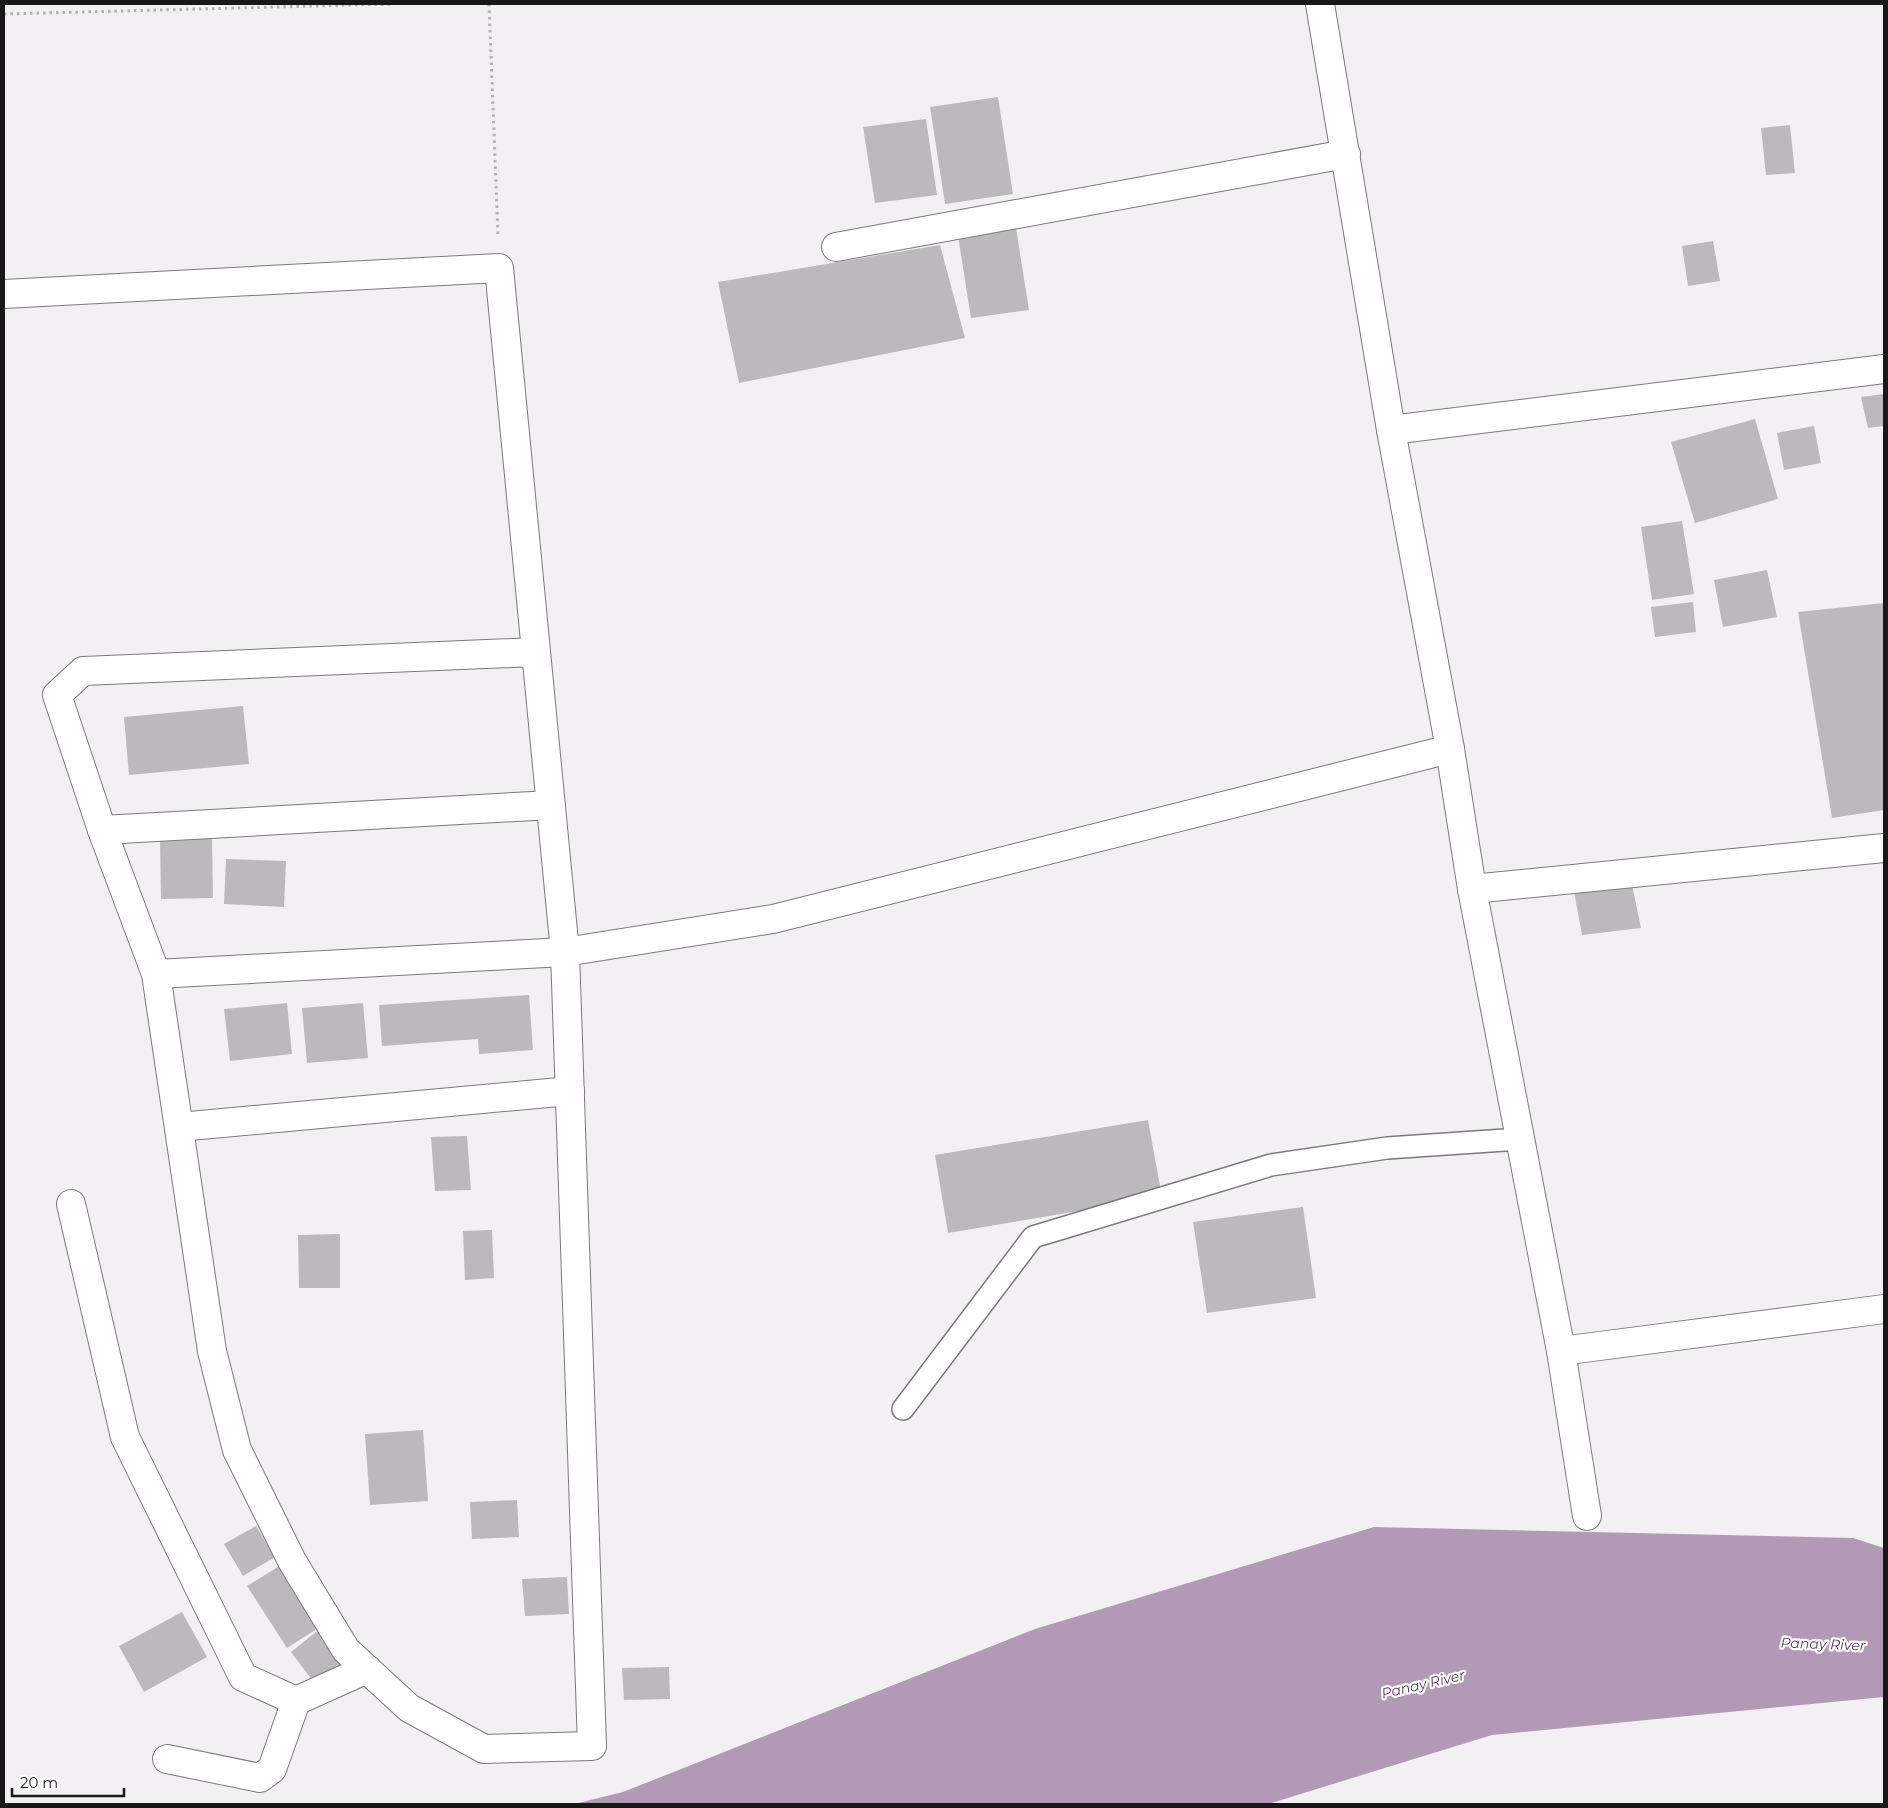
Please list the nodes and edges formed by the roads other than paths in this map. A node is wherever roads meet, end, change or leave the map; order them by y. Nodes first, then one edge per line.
1 (1320, 4) edge
2 (1346, 154) junction
3 (836, 247) dead end
4 (4, 294) edge
5 (1884, 369) edge
6 (1392, 430) junction
7 (536, 652) junction
8 (1450, 750) junction
9 (551, 805) junction
10 (102, 830) junction
11 (1884, 848) edge
12 (1472, 889) junction
13 (565, 952) junction
14 (156, 974) junction
15 (570, 1091) junction
16 (179, 1127) junction
17 (1520, 1139) junction
18 (71, 1204) dead end
19 (1884, 1309) edge
20 (1561, 1351) junction
21 (903, 1409) dead end
22 (1587, 1516) dead end
23 (367, 1669) junction
24 (296, 1701) junction
25 (167, 1759) dead end

1 - 2 street
2 - 3 street
2 - 6 street
4 - 7 street
5 - 6 street
6 - 8 street
7 - 9 street
7 - 10 street
8 - 12 street
8 - 13 street
9 - 10 street
9 - 13 street
10 - 14 street
11 - 12 street
12 - 17 street
13 - 14 street
13 - 15 street
14 - 16 street
15 - 16 street
15 - 23 street
16 - 23 street
17 - 20 street
17 - 21 lane
18 - 24 street
19 - 20 street
20 - 22 street
23 - 24 street
24 - 25 street

